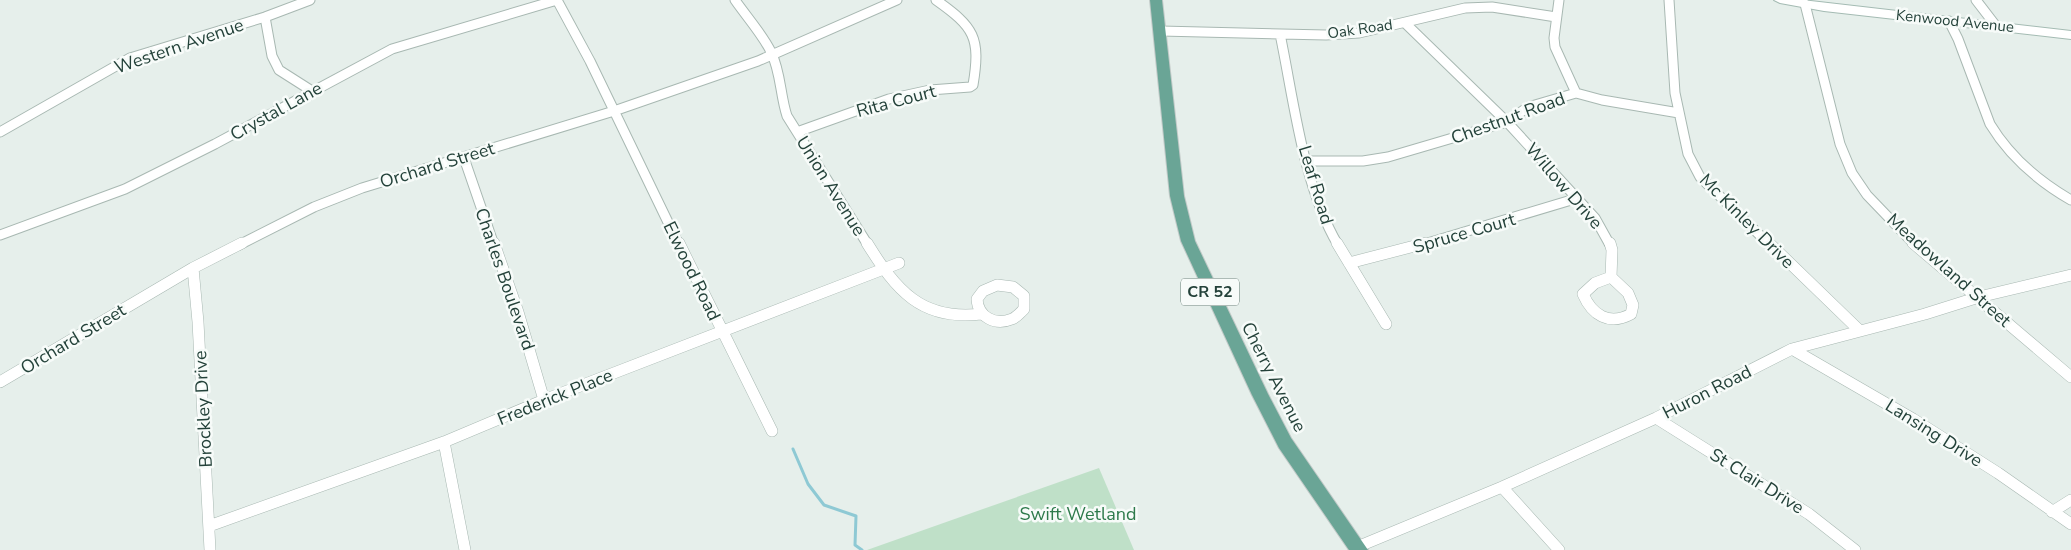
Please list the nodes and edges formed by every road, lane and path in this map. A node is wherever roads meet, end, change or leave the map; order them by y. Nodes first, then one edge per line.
1 (310, 0) edge
2 (557, 0) edge
3 (735, 0) edge
4 (897, 0) edge
5 (936, 0) edge
6 (1156, 0) edge
7 (1559, 0) edge
8 (1669, 0) edge
9 (1780, 0) edge
10 (1976, 0) edge
11 (1805, 4) junction
12 (265, 17) junction
13 (1556, 17) junction
14 (1948, 21) junction
15 (1405, 22) junction
16 (1996, 26) junction
17 (1161, 31) junction
18 (1280, 34) junction
19 (2071, 35) edge
20 (771, 55) junction
21 (312, 91) junction
22 (1576, 93) junction
23 (614, 111) junction
24 (1679, 112) junction
25 (1507, 122) junction
26 (0, 132) edge
27 (797, 132) junction
28 (464, 158) junction
29 (1306, 161) junction
30 (1578, 198) junction
31 (2071, 200) edge
32 (0, 235) edge
33 (900, 263) dead end
34 (1349, 263) junction
35 (193, 268) junction
36 (883, 269) junction
37 (2071, 275) edge
38 (1611, 277) junction
39 (1979, 297) junction
40 (981, 314) junction
41 (1386, 324) dead end
42 (1859, 330) junction
43 (721, 331) junction
44 (1792, 349) junction
45 (2071, 377) edge
46 (0, 382) edge
47 (544, 400) junction
48 (1656, 418) junction
49 (772, 431) dead end
50 (444, 442) junction
51 (1502, 487) junction
52 (2071, 500) edge
53 (2052, 512) junction
54 (2071, 524) edge
55 (209, 526) junction
56 (1358, 548) edge
57 (210, 550) edge
58 (465, 550) edge
59 (1559, 550) edge
60 (1855, 550) edge

1 - 12 street, Western Avenue
2 - 21 street, Crystal Lane
2 - 23 street, Elwood Road
3 - 20 street, Union Avenue
4 - 20 street, Orchard Street
5 - 27 street, Rita Court
6 - 17 main road, Cherry Avenue / CR 52
7 - 13 street
8 - 24 street, Mc Kinley Drive
9 - 11 main road, Kenwood Avenue
10 - 16 street
11 - 14 main road, Kenwood Avenue
11 - 39 street, Meadowland Street
12 - 21 street
12 - 26 street, Western Avenue
13 - 15 street, Oak Road
13 - 22 street
14 - 16 main road, Kenwood Avenue
14 - 31 street
15 - 18 street, Oak Road
15 - 25 street, Willow Drive
16 - 19 main road, Kenwood Avenue
17 - 18 street, Oak Road
17 - 56 main road, Cherry Avenue / CR 52
18 - 29 street, Leaf Road
20 - 23 street, Orchard Street
20 - 27 street, Union Avenue
21 - 32 street, Crystal Lane
22 - 24 street, Chestnut Road
22 - 25 street, Chestnut Road
23 - 28 street, Orchard Street
23 - 43 street, Elwood Road
24 - 42 street, Mc Kinley Drive
25 - 29 street, Chestnut Road
25 - 30 street, Willow Drive
27 - 36 street, Union Avenue
28 - 35 street, Orchard Street
28 - 47 street, Charles Boulevard
29 - 34 street, Leaf Road
30 - 34 street, Spruce Court
30 - 38 street, Willow Drive
33 - 36 street, Frederick Place
34 - 41 street, Leaf Road
35 - 46 street, Orchard Street
35 - 55 street, Brockley Drive
36 - 40 street, Union Avenue
36 - 43 street, Frederick Place
37 - 39 street, Huron Road
38 - 38 street
39 - 42 street, Huron Road
39 - 45 street, Meadowland Street
40 - 40 street, Union Avenue
42 - 44 street, Huron Road
43 - 47 street, Frederick Place
43 - 49 street, Elwood Road
44 - 48 street, Huron Road
44 - 53 street, Lansing Drive
47 - 50 street, Frederick Place
48 - 51 street, Huron Road
48 - 60 street, St Clair Drive
50 - 55 street, Frederick Place
50 - 58 street
51 - 56 street, Huron Road
51 - 59 street
52 - 53 street
53 - 54 street, Lansing Drive
55 - 57 street, Brockley Drive

